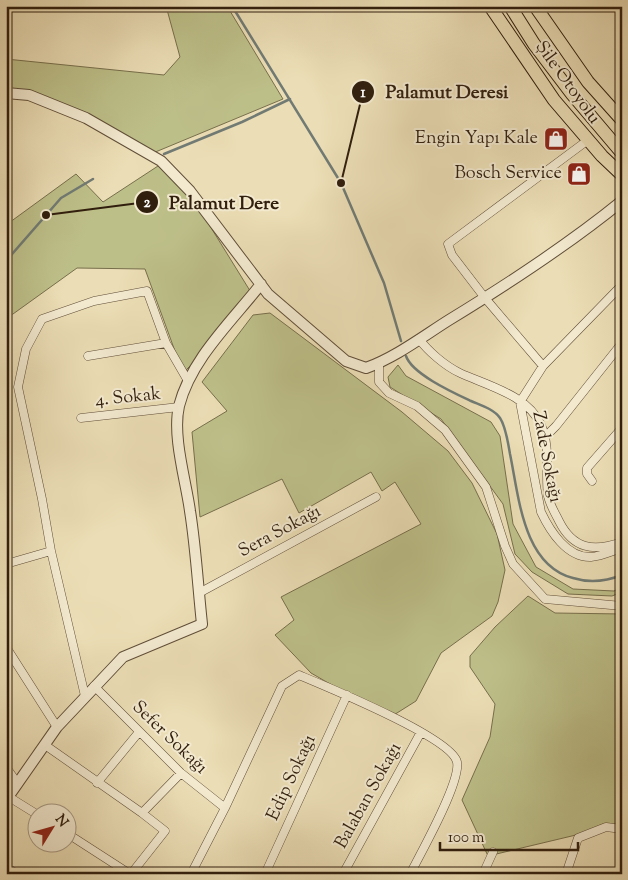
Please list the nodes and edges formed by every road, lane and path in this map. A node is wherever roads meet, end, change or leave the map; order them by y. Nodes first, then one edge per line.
1 (490, 6) edge
2 (510, 6) edge
3 (534, 6) edge
4 (6, 93) edge
5 (622, 120) edge
6 (588, 140) junction
7 (622, 153) edge
8 (622, 175) edge
9 (622, 201) edge
10 (261, 284) junction
11 (622, 285) edge
12 (485, 298) junction
13 (419, 339) junction
14 (166, 343) junction
15 (622, 343) edge
16 (88, 356) dead end
17 (378, 363) junction
18 (543, 366) junction
19 (188, 381) junction
20 (520, 402) junction
21 (179, 408) junction
22 (81, 418) dead end
23 (622, 428) edge
24 (544, 438) junction
25 (592, 481) dead end
26 (376, 497) dead end
27 (622, 542) edge
28 (622, 548) edge
29 (51, 551) junction
30 (6, 564) edge
31 (199, 593) junction
32 (622, 606) edge
33 (6, 647) edge
34 (94, 686) junction
35 (347, 694) junction
36 (85, 696) junction
37 (57, 727) junction
38 (139, 732) junction
39 (421, 732) junction
40 (45, 745) junction
41 (6, 767) edge
42 (181, 773) junction
43 (97, 783) junction
44 (18, 784) junction
45 (8, 798) edge
46 (225, 808) junction
47 (28, 809) edge
48 (142, 813) junction
49 (622, 829) edge
50 (78, 840) edge
51 (493, 852) dead end
52 (6, 867) edge
53 (17, 874) edge
54 (131, 874) edge
55 (191, 874) edge
56 (265, 874) edge
57 (343, 874) edge
58 (410, 874) edge
59 (483, 874) edge
60 (566, 874) edge

1 - 6 main road, Şile Otoyolu
2 - 7 main road, Şile Otoyolu
3 - 5 main road
4 - 10 street
6 - 8 main road, Şile Otoyolu
6 - 12 street
9 - 12 street
10 - 17 street
10 - 19 street
11 - 18 street, Zade Sokağı
12 - 13 street
12 - 18 street
13 - 17 street
13 - 20 street
14 - 16 street
14 - 19 street
14 - 29 street
15 - 24 street
17 - 32 street
18 - 20 street, Zade Sokağı
19 - 21 street
20 - 24 street
20 - 28 street, Zade Sokağı
21 - 22 street, 4. Sokak
21 - 31 street
23 - 25 street
24 - 27 street
26 - 31 street, Sera Sokağı
29 - 30 street
29 - 36 street
31 - 34 street
33 - 37 street
34 - 36 street
34 - 38 street, Sefer Sokağı
35 - 39 street
35 - 46 street
35 - 56 street, Edip Sokağı
36 - 37 street
37 - 40 street
38 - 42 street, Sefer Sokağı
38 - 43 street
39 - 57 street, Balaban Sokağı
39 - 58 street
40 - 43 street
40 - 44 street
41 - 44 street
42 - 46 street, Sefer Sokağı
42 - 48 street
43 - 48 street
44 - 45 street
45 - 47 street
46 - 55 street
48 - 54 street
49 - 60 street
50 - 54 street
51 - 59 street
52 - 53 street

